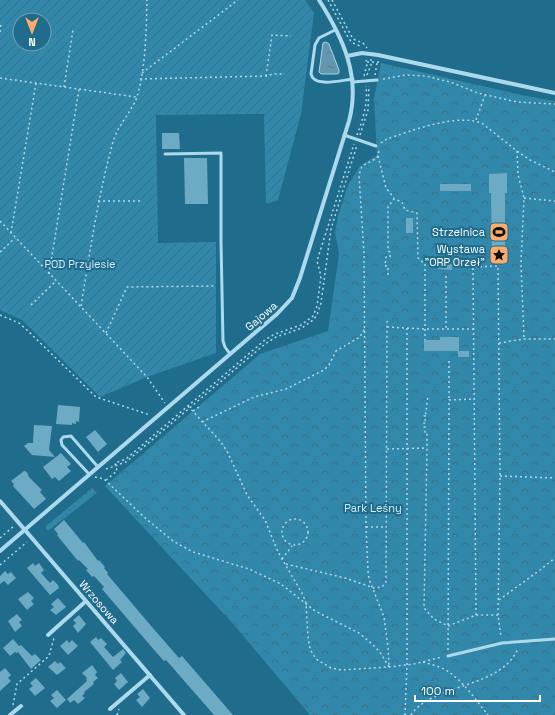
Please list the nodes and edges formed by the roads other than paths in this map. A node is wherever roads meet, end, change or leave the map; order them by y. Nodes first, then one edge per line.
1 (319, 0) edge
2 (336, 30) junction
3 (347, 56) junction
4 (353, 80) junction
5 (376, 80) road end
6 (555, 93) edge
7 (344, 135) junction
8 (376, 146) dead end
9 (165, 154) dead end
10 (230, 354) junction
11 (98, 467) junction
12 (91, 473) junction
13 (0, 501) edge
14 (25, 530) junction
15 (0, 551) edge
16 (86, 601) junction
17 (48, 635) dead end
18 (555, 639) edge
19 (448, 656) road end
20 (150, 675) junction
21 (21, 706) dead end
22 (110, 709) dead end
23 (10, 715) edge
24 (184, 715) edge

1 - 2 street, Gajowa
2 - 3 street, Gajowa
2 - 4 lane
3 - 4 street, Gajowa
3 - 6 street
4 - 5 lane
4 - 7 street, Gajowa
7 - 8 lane
7 - 10 street, Gajowa
9 - 10 lane
10 - 11 street, Gajowa
11 - 12 street, Gajowa
11 - 12 lane
12 - 14 street, Gajowa
13 - 14 street, Wrzosowa
14 - 15 street, Gajowa
14 - 16 street, Wrzosowa
16 - 17 street
16 - 20 street, Wrzosowa
18 - 19 lane
20 - 22 street
20 - 24 street, Wrzosowa
21 - 23 street

